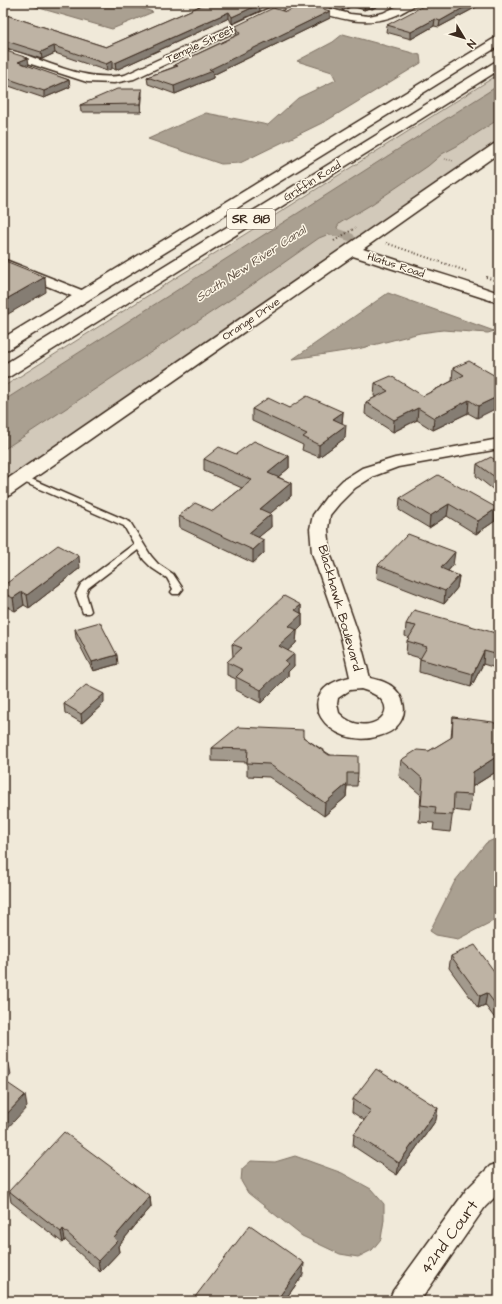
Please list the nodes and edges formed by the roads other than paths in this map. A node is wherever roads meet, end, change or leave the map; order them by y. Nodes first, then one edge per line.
1 (288, 3) edge
2 (296, 3) edge
3 (412, 3) edge
4 (499, 41) edge
5 (3, 51) edge
6 (499, 66) edge
7 (497, 150) edge
8 (263, 186) junction
9 (235, 203) junction
10 (275, 204) junction
11 (251, 219) junction
12 (356, 248) junction
13 (3, 263) edge
14 (84, 296) junction
15 (499, 298) edge
16 (3, 346) edge
17 (3, 373) edge
18 (499, 444) edge
19 (22, 478) junction
20 (3, 490) edge
21 (139, 545) junction
22 (176, 592) dead end
23 (86, 611) dead end
24 (361, 682) dead end
25 (499, 1175) edge
26 (403, 1301) edge

1 - 5 street, Temple Street
2 - 3 street
4 - 8 main road, Griffin Road / SR 818
6 - 10 main road, Griffin Road / SR 818
7 - 12 main road, Orange Drive
8 - 9 main road, Griffin Road / SR 818
8 - 10 main road
9 - 11 main road
9 - 14 main road, Griffin Road / SR 818
10 - 11 main road, Griffin Road / SR 818
11 - 17 main road, Griffin Road / SR 818
12 - 15 main road, Hiatus Road
12 - 19 main road, Orange Drive
13 - 14 street
14 - 16 main road, Griffin Road / SR 818
18 - 24 street, Blackhawk Boulevard
19 - 20 main road, Orange Drive
19 - 21 lane
21 - 22 lane
21 - 23 lane
25 - 26 street, 42nd Court

